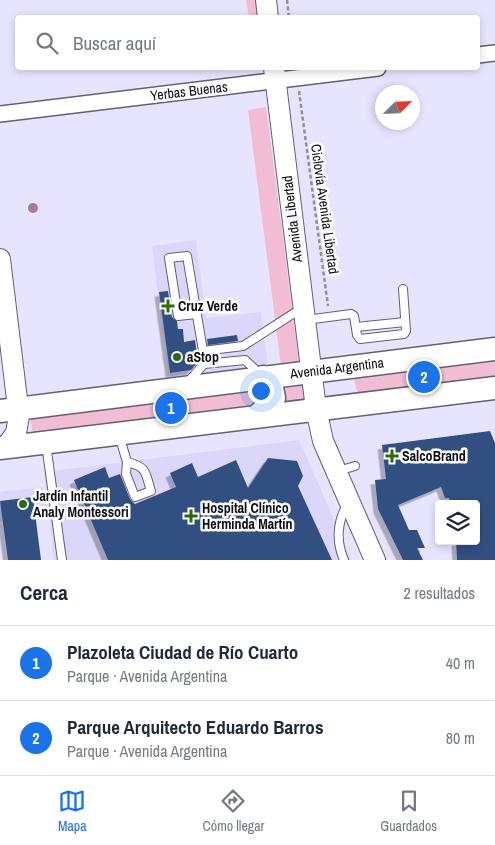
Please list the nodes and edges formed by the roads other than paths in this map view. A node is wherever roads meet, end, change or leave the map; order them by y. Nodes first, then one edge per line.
1 (266, 0) edge
2 (268, 15) edge
3 (495, 53) edge
4 (480, 55) edge
5 (362, 70) edge
6 (275, 74) edge
7 (0, 114) edge
8 (0, 259) edge
9 (403, 289) dead end
10 (196, 314) junction
11 (303, 314) junction
12 (243, 346) junction
13 (495, 349) edge
14 (203, 351) junction
15 (245, 360) junction
16 (204, 364) junction
17 (310, 371) junction
18 (263, 377) junction
19 (182, 387) junction
20 (495, 388) edge
21 (112, 396) junction
22 (316, 409) junction
23 (9, 410) edge
24 (257, 416) junction
25 (118, 433) junction
26 (46, 442) junction
27 (3, 448) edge
28 (127, 462) junction
29 (349, 502) junction
30 (62, 560) edge
31 (344, 560) edge
32 (375, 560) edge

1 - 2 main road
3 - 4 street
5 - 6 street, Yerbas Buenas
6 - 7 street, Yerbas Buenas
6 - 11 main road, Avenida Libertad
8 - 23 main road
9 - 11 lane
10 - 10 lane
10 - 14 lane
11 - 12 lane
11 - 17 main road, Avenida Libertad
12 - 14 lane
12 - 15 lane
13 - 17 main road, Avenida Argentina
14 - 16 lane
15 - 16 lane
15 - 18 lane
16 - 19 lane
17 - 18 main road, Avenida Argentina
17 - 22 main road, Avenida Libertad
18 - 19 main road, Avenida Argentina
18 - 24 main road
19 - 21 main road, Avenida Argentina
20 - 22 main road
21 - 23 main road, Avenida Argentina
21 - 25 main road
22 - 24 main road
22 - 29 main road, Avenida Libertad
23 - 27 main road
24 - 25 main road
25 - 26 main road
25 - 28 lane
26 - 27 main road
26 - 30 lane
28 - 28 lane
29 - 31 lane
29 - 32 main road, Avenida Libertad

